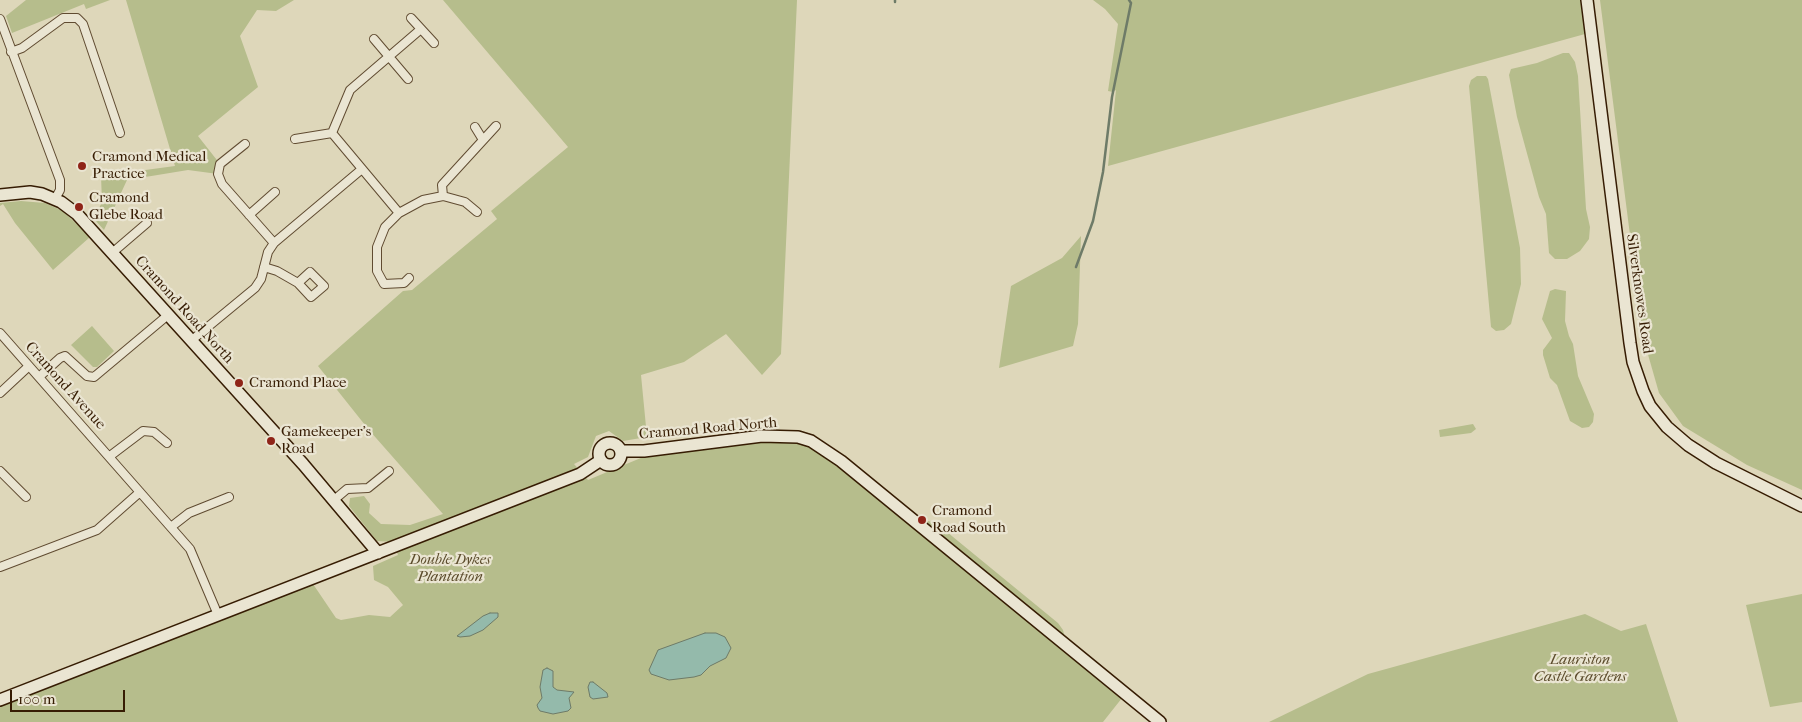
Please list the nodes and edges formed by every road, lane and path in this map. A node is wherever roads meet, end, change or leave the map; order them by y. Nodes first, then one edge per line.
1 (1587, 0) edge
2 (411, 18) dead end
3 (0, 19) edge
4 (421, 29) junction
5 (374, 39) dead end
6 (434, 43) dead end
7 (11, 52) junction
8 (388, 56) junction
9 (408, 79) dead end
10 (496, 126) dead end
11 (475, 127) dead end
12 (120, 133) dead end
13 (332, 133) junction
14 (296, 139) dead end
15 (483, 140) junction
16 (245, 144) dead end
17 (362, 169) junction
18 (275, 192) dead end
19 (0, 195) edge
20 (443, 196) junction
21 (55, 199) junction
22 (399, 212) junction
23 (477, 212) dead end
24 (249, 215) junction
25 (148, 223) dead end
26 (274, 243) junction
27 (112, 253) junction
28 (264, 267) junction
29 (409, 278) dead end
30 (298, 283) dead end
31 (168, 315) junction
32 (0, 333) edge
33 (192, 340) junction
34 (29, 366) junction
35 (39, 377) junction
36 (0, 393) edge
37 (167, 443) dead end
38 (621, 451) junction
39 (110, 456) junction
40 (601, 460) junction
41 (389, 470) dead end
42 (0, 471) edge
43 (140, 492) junction
44 (26, 497) dead end
45 (230, 497) dead end
46 (334, 500) junction
47 (1802, 506) edge
48 (171, 527) junction
49 (378, 553) junction
50 (0, 567) edge
51 (218, 615) junction
52 (0, 700) edge
53 (1160, 722) edge

1 - 47 street, Silverknowes Road
2 - 4 street
3 - 7 street
4 - 6 street
4 - 8 street
5 - 8 street
7 - 12 street
7 - 21 street
8 - 9 street
8 - 13 street
10 - 15 street
11 - 15 street
13 - 14 street
13 - 17 street
15 - 20 street
16 - 24 street
17 - 22 street
17 - 26 street
18 - 24 street
19 - 21 street, Cramond Road North
20 - 22 street
20 - 23 street
21 - 27 street, Cramond Road North
22 - 29 street
24 - 26 street
25 - 27 street, Cramond Road North
26 - 28 street
27 - 31 street, Cramond Road North
28 - 30 street
28 - 33 street
31 - 33 street, Cramond Road North
31 - 35 street
32 - 34 street, Cramond Avenue
33 - 46 street, Cramond Road North
34 - 35 street, Cramond Avenue
34 - 36 street
35 - 39 street, Cramond Avenue
37 - 39 street
38 - 40 street
38 - 40 street
38 - 53 street, Cramond Road North
39 - 43 street, Cramond Avenue
40 - 49 street
41 - 46 street
42 - 44 street
43 - 48 street, Cramond Avenue
43 - 50 street
45 - 48 street
46 - 49 street, Cramond Road North
48 - 51 street, Cramond Avenue
49 - 51 street
51 - 52 street

